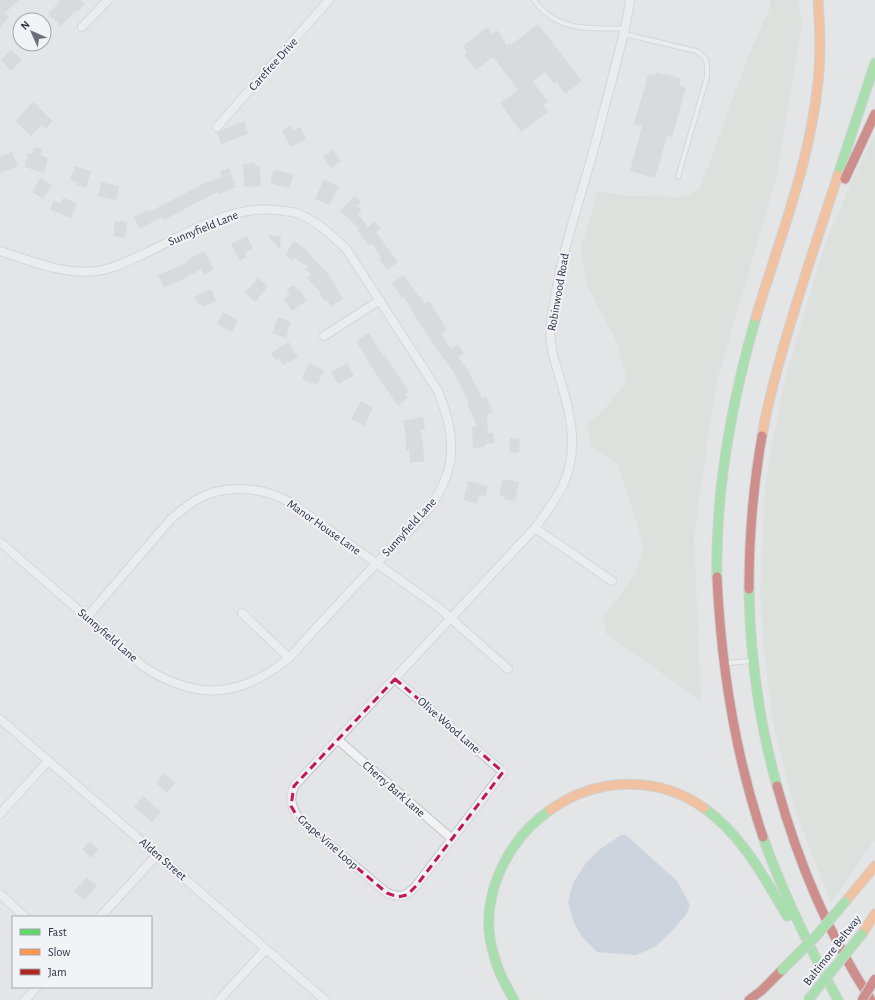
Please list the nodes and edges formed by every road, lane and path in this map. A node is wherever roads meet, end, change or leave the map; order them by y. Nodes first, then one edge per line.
1 (108, 0) edge
2 (329, 0) edge
3 (534, 0) edge
4 (630, 0) edge
5 (818, 0) edge
6 (82, 28) dead end
7 (624, 31) junction
8 (875, 62) edge
9 (875, 114) edge
10 (217, 127) dead end
11 (678, 177) dead end
12 (0, 251) edge
13 (801, 289) junction
14 (380, 300) junction
15 (324, 336) dead end
16 (535, 528) junction
17 (0, 542) edge
18 (376, 563) junction
19 (612, 581) dead end
20 (242, 613) dead end
21 (87, 617) junction
22 (451, 619) junction
23 (289, 658) junction
24 (753, 661) junction
25 (724, 663) junction
26 (508, 668) dead end
27 (395, 679) junction
28 (0, 719) edge
29 (337, 739) junction
30 (48, 761) junction
31 (502, 772) joint
32 (0, 814) edge
33 (451, 838) junction
34 (157, 855) junction
35 (875, 866) edge
36 (0, 894) edge
37 (875, 914) edge
38 (24, 916) edge
39 (101, 916) edge
40 (266, 949) junction
41 (875, 980) edge
42 (36, 988) edge
43 (25, 1000) edge
44 (219, 1000) edge
45 (325, 1000) edge
46 (514, 1000) edge
47 (749, 1000) edge
48 (808, 1000) edge
49 (834, 1000) edge
50 (838, 1000) edge
51 (862, 1000) edge
52 (871, 1000) edge

1 - 6 street
2 - 10 street, Carefree Drive
3 - 7 lane
4 - 7 street, Robinwood Road
5 - 25 highway
7 - 11 lane
7 - 16 street, Robinwood Road
8 - 13 highway
9 - 13 highway
12 - 14 street, Sunnyfield Lane
13 - 24 highway
14 - 15 street
14 - 18 street, Sunnyfield Lane
16 - 19 street
16 - 22 street, Robinwood Road
17 - 21 street, Sunnyfield Lane
18 - 21 street, Manor House Lane
18 - 22 street, Manor House Lane
18 - 23 street, Sunnyfield Lane
20 - 23 street
21 - 23 street, Sunnyfield Lane
22 - 26 street, Manor House Lane
22 - 27 street, Grape Vine Loop
24 - 25 lane
24 - 52 highway
25 - 50 highway
27 - 29 street, Grape Vine Loop
27 - 31 street, Olive Wood Lane
28 - 30 street, Alden Street
29 - 33 street, Cherry Bark Lane
29 - 33 street, Grape Vine Loop
30 - 32 street
30 - 34 street, Alden Street
31 - 33 street, Grape Vine Loop
34 - 39 street
34 - 40 street, Alden Street
35 - 47 highway, bridge
36 - 38 street
37 - 48 highway, Baltimore Beltway, bridge
40 - 44 street
40 - 45 street, Alden Street
41 - 51 highway, bridge
42 - 43 street
46 - 49 highway

